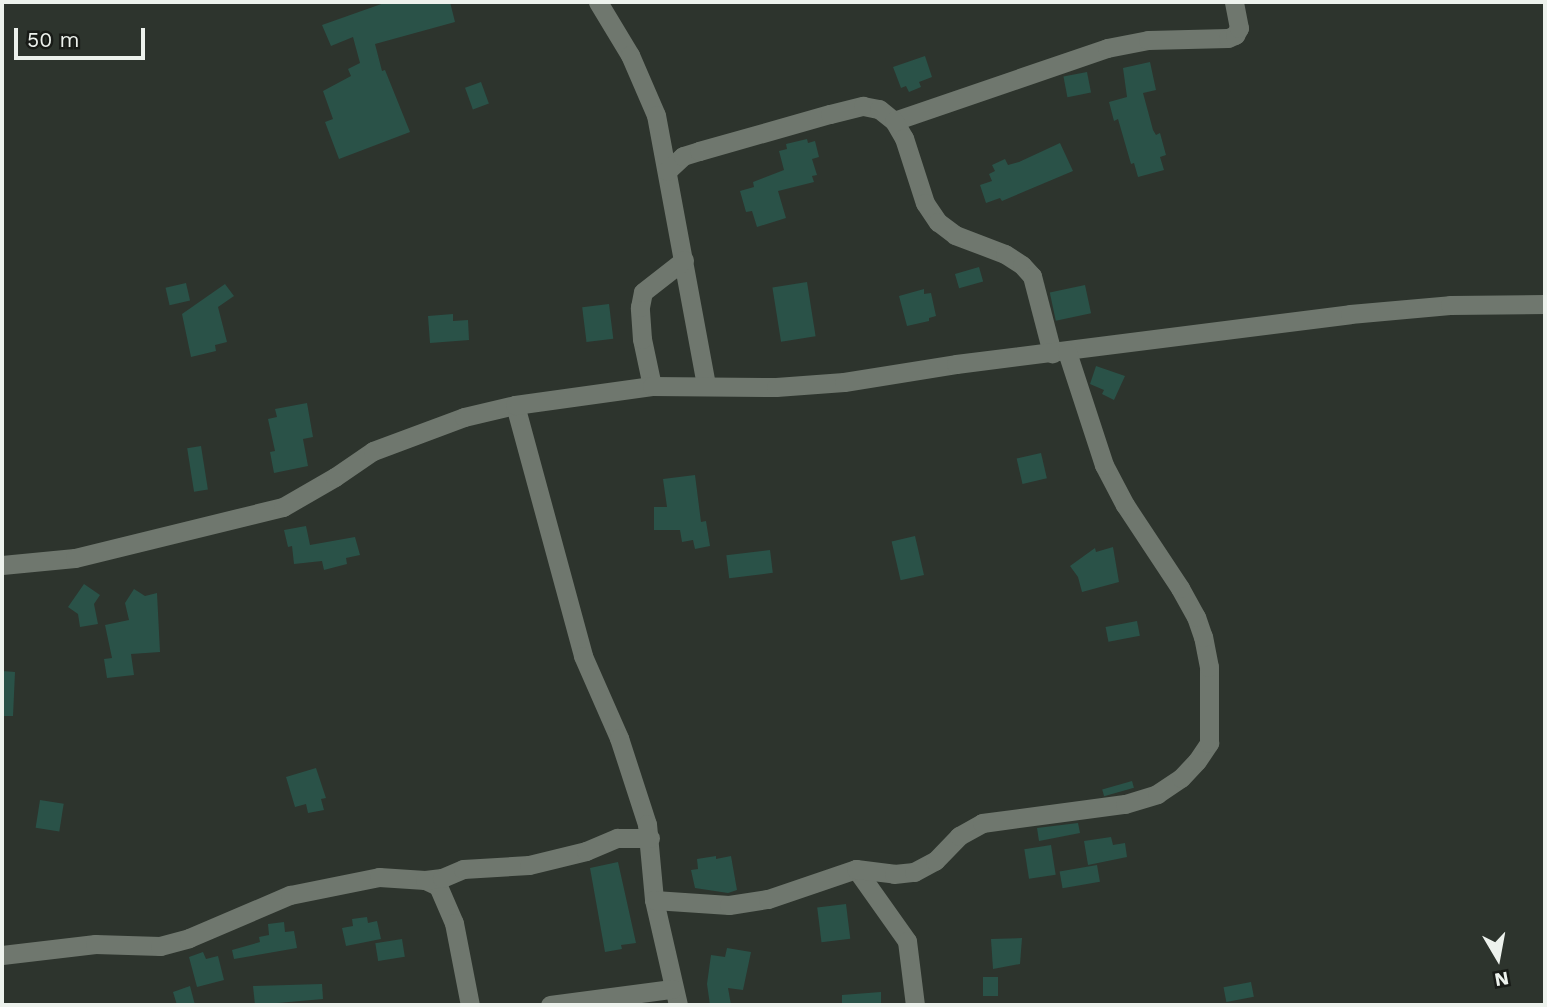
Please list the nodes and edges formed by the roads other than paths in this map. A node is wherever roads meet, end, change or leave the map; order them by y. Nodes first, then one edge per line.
1 (598, 2) edge
2 (1234, 2) edge
3 (894, 121) junction
4 (667, 171) junction
5 (684, 260) junction
6 (1545, 304) edge
7 (1059, 352) junction
8 (706, 385) junction
9 (652, 386) junction
10 (515, 405) junction
11 (2, 565) edge
12 (650, 838) junction
13 (856, 869) junction
14 (425, 880) junction
15 (654, 900) junction
16 (2, 954) edge
17 (675, 997) edge
18 (470, 1005) edge
19 (550, 1005) edge
20 (915, 1005) edge

1 - 4 street
2 - 3 street
3 - 4 street
3 - 7 street
4 - 5 street
5 - 8 street
5 - 9 street
6 - 7 street
7 - 8 street
7 - 13 street
8 - 9 street
9 - 10 street
10 - 11 street
10 - 12 street
12 - 14 street
12 - 15 street
13 - 15 street
13 - 20 street
14 - 16 street
14 - 18 street
15 - 17 street
17 - 19 street

